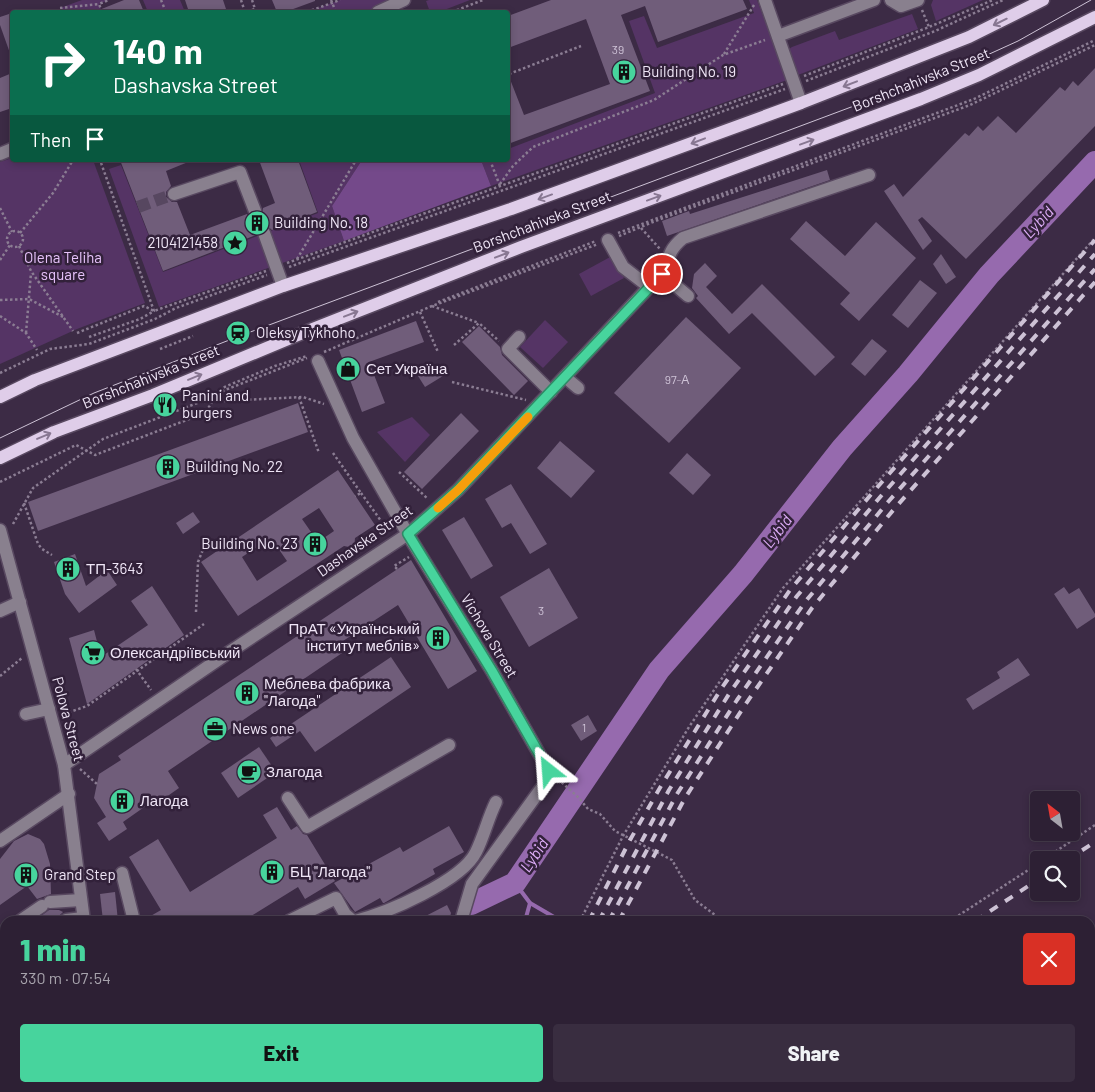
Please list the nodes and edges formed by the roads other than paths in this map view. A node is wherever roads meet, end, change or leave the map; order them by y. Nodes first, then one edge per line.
1 (404, 0) edge
2 (765, 0) edge
3 (874, 0) edge
4 (891, 0) edge
5 (1043, 0) edge
6 (920, 5) edge
7 (382, 10) edge
8 (1095, 17) edge
9 (778, 36) junction
10 (800, 103) junction
11 (869, 175) dead end
12 (174, 194) tunnel mouth
13 (255, 211) tunnel mouth
14 (264, 233) tunnel mouth
15 (607, 238) road end
16 (662, 274) junction
17 (283, 286) junction
18 (649, 287) junction
19 (688, 296) dead end
20 (519, 338) dead end
21 (316, 356) road end
22 (565, 377) junction
23 (578, 388) dead end
24 (551, 392) junction
25 (0, 397) edge
26 (0, 458) edge
27 (0, 530) edge
28 (408, 534) junction
29 (20, 602) junction
30 (0, 611) edge
31 (49, 709) junction
32 (26, 714) dead end
33 (449, 745) dead end
34 (71, 765) junction
35 (69, 794) junction
36 (288, 798) dead end
37 (496, 802) dead end
38 (0, 841) edge
39 (122, 873) dead end
40 (81, 900) junction
41 (28, 916) edge
42 (83, 916) edge
43 (133, 916) edge
44 (300, 916) edge
45 (348, 916) edge
46 (373, 916) edge
47 (462, 916) edge

1 - 7 street
2 - 9 street
3 - 9 street
4 - 6 street
5 -> 10 main road, Borshchahivska Street
26 -> 8 main road, Borshchahivska Street
9 - 10 street
10 -> 17 main road, Borshchahivska Street
11 - 16 street, Dashavska Street
12 - 13 street
14 - 17 street
15 - 18 street
16 - 18 street, Dashavska Street
16 - 19 street
17 - 25 main road, Borshchahivska Street
18 - 22 street, Dashavska Street
20 - 24 street
21 - 28 street, Vichova Street
22 - 23 street
22 - 24 street, Dashavska Street
24 - 28 street, Dashavska Street
27 - 29 street, Polova Street
28 - 34 street, Dashavska Street
28 - 47 street, Vichova Street
29 - 30 street
29 - 31 street, Polova Street
31 - 32 street
31 - 34 street, Polova Street
33 - 36 street
34 - 35 street, Polova Street
35 - 38 street
35 - 40 street, Polova Street
37 - 46 street
39 - 43 street
40 - 41 street
40 - 42 street, Polova Street
44 - 45 street

